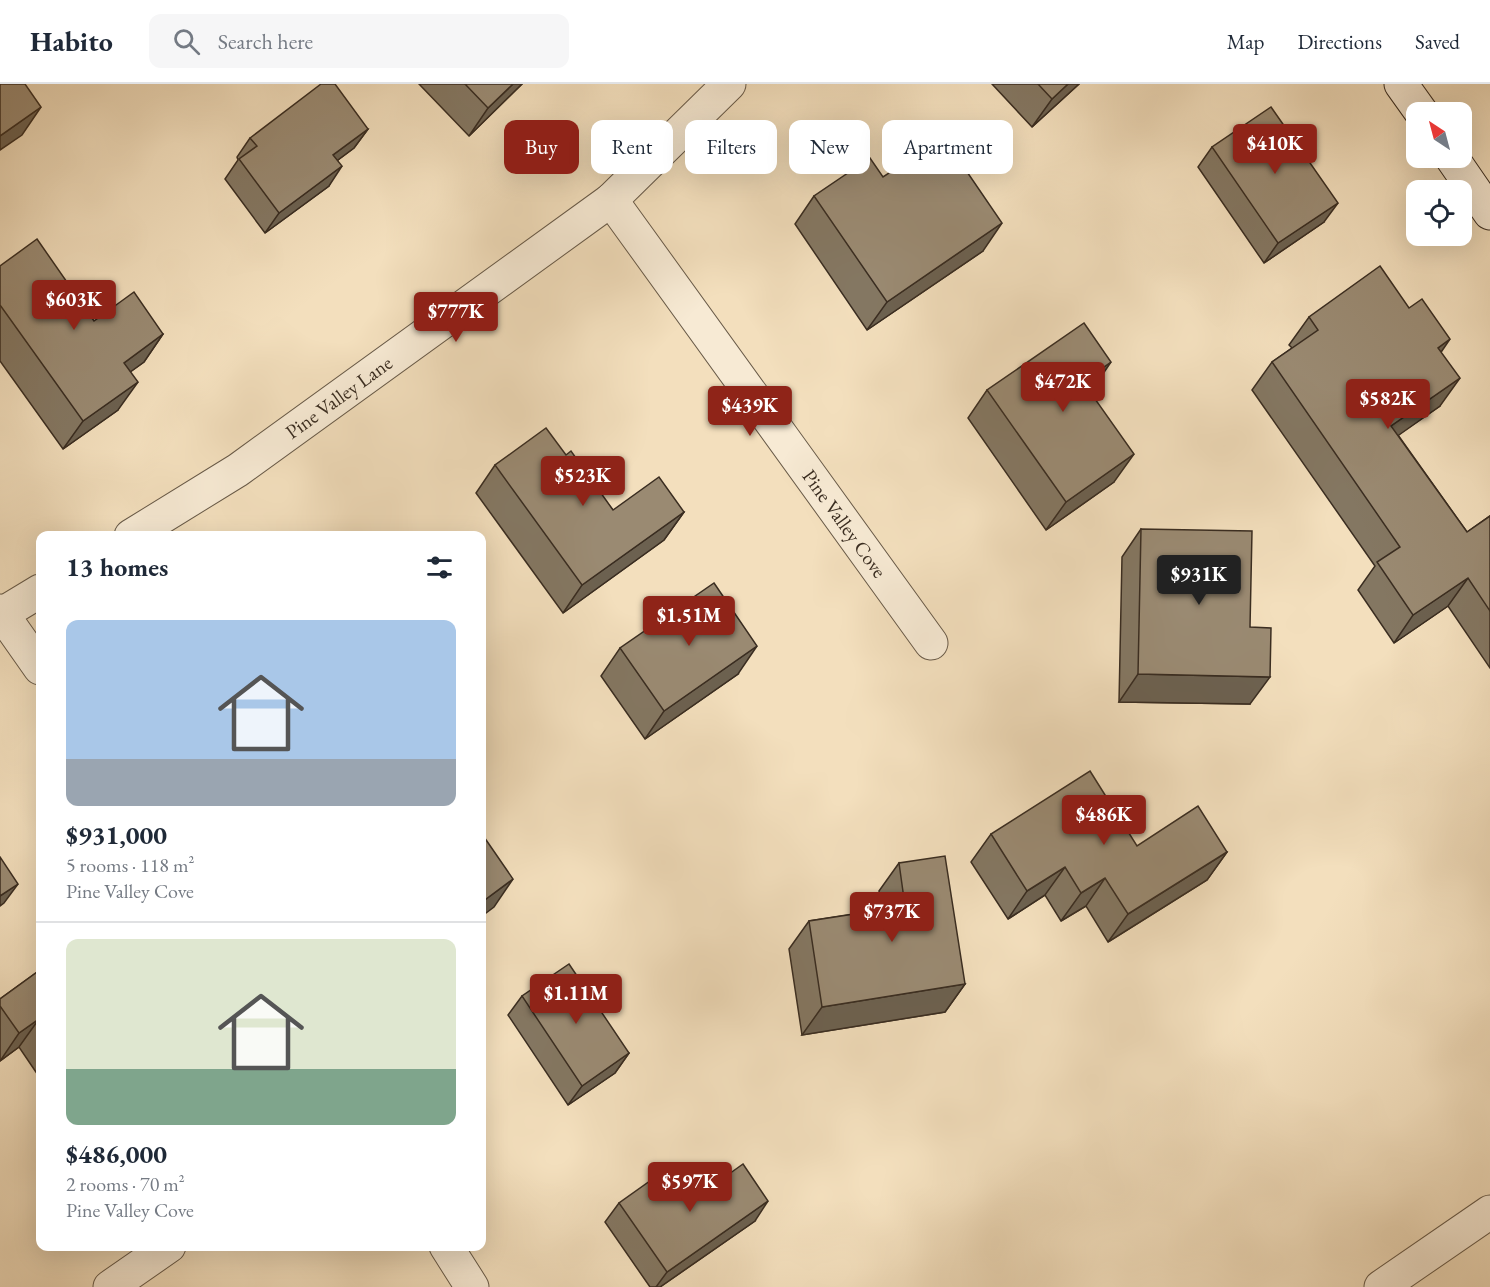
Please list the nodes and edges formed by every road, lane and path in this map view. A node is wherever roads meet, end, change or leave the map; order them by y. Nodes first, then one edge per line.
1 (729, 84) edge
2 (1401, 84) edge
3 (1414, 102) edge
4 (1459, 168) edge
5 (611, 200) junction
6 (1490, 213) edge
7 (139, 531) edge
8 (36, 593) edge
9 (1, 613) edge
10 (931, 643) dead end
11 (36, 662) edge
12 (1490, 1212) edge
13 (162, 1251) edge
14 (449, 1251) edge
15 (110, 1287) edge
16 (472, 1287) edge
17 (1381, 1287) edge

1 - 5 street, Pine Valley Lane
2 - 3 street
4 - 6 street
5 - 7 street, Pine Valley Lane
5 - 10 street, Pine Valley Cove
8 - 9 street
9 - 11 street
12 - 17 street
13 - 15 street
14 - 16 street

